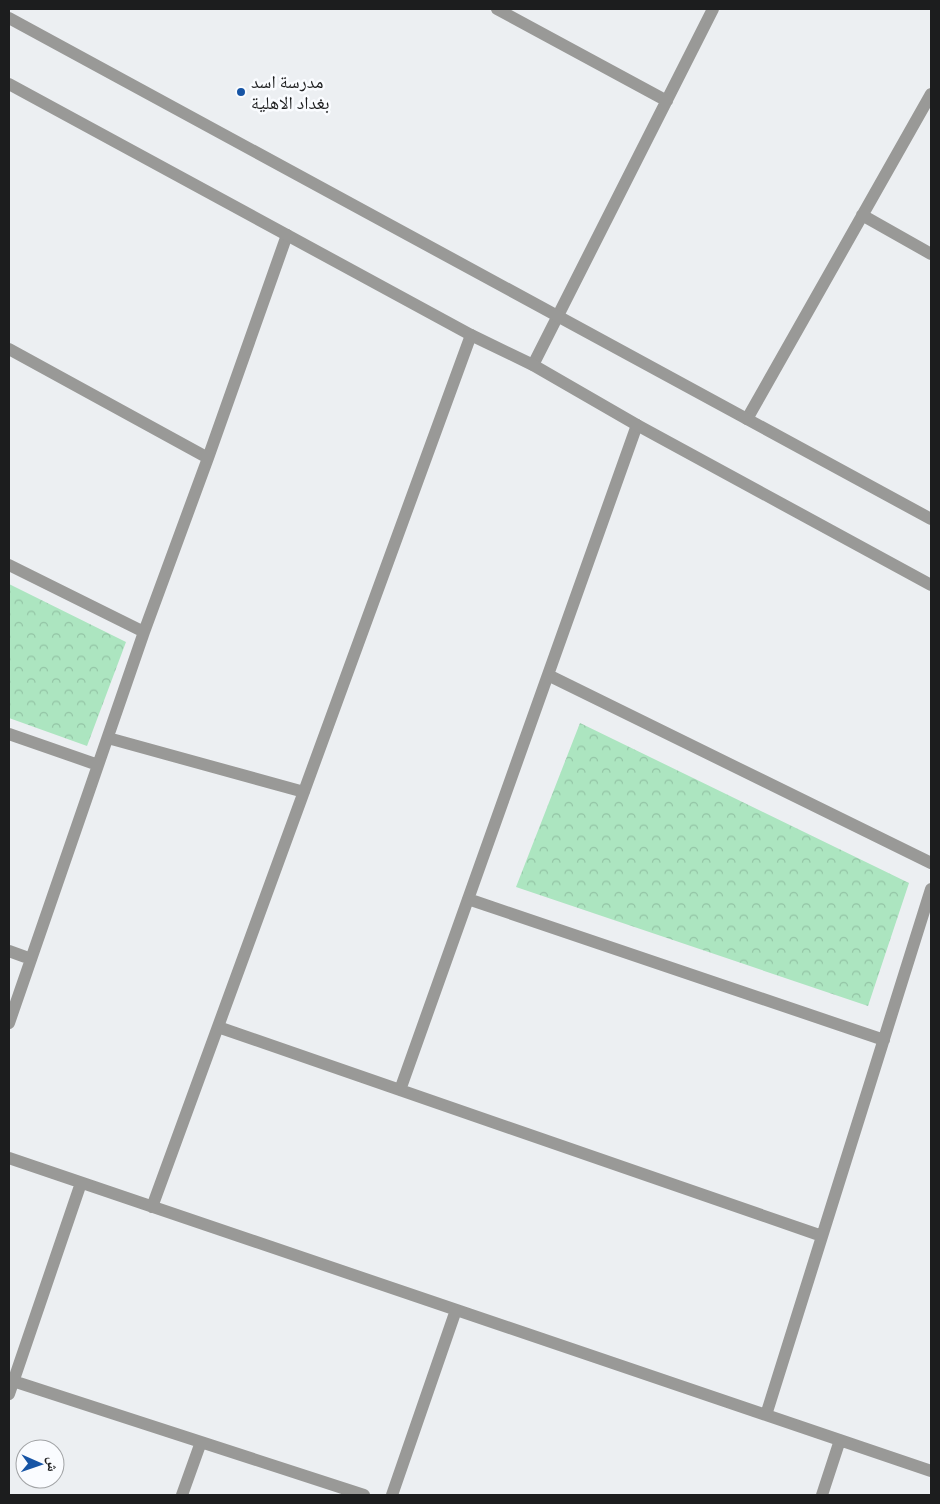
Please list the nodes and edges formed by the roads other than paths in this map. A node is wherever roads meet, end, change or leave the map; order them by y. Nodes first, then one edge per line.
1 (497, 9) edge
2 (714, 9) edge
3 (9, 18) edge
4 (9, 84) edge
5 (931, 94) edge
6 (667, 101) junction
7 (862, 215) junction
8 (286, 234) junction
9 (931, 254) edge
10 (558, 316) junction
11 (471, 335) junction
12 (9, 348) edge
13 (533, 365) junction
14 (748, 419) junction
15 (637, 425) junction
16 (208, 458) junction
17 (931, 518) edge
18 (9, 565) edge
19 (931, 585) edge
20 (144, 632) junction
21 (548, 675) junction
22 (9, 734) edge
23 (108, 738) junction
24 (98, 765) junction
25 (304, 792) junction
26 (931, 863) edge
27 (931, 889) edge
28 (468, 899) junction
29 (9, 951) edge
30 (31, 959) junction
31 (9, 1023) edge
32 (218, 1027) junction
33 (884, 1040) junction
34 (400, 1090) junction
35 (9, 1158) edge
36 (81, 1183) junction
37 (152, 1207) junction
38 (822, 1236) junction
39 (456, 1310) junction
40 (11, 1388) edge
41 (766, 1415) junction
42 (840, 1440) junction
43 (201, 1442) junction
44 (931, 1471) edge
45 (182, 1495) edge
46 (364, 1495) edge
47 (392, 1495) edge
48 (822, 1495) edge

1 - 6 street
2 - 6 street
3 - 10 street
4 - 8 street
5 - 7 street
6 - 10 street
7 - 9 street
7 - 14 street
8 - 11 street
8 - 16 street
10 - 13 street
10 - 14 street
11 - 13 street
11 - 25 street
12 - 16 street
13 - 15 street
14 - 17 street
15 - 19 street
15 - 21 street
16 - 20 street
18 - 20 street
20 - 23 street
21 - 26 street
21 - 28 street
22 - 24 street
23 - 24 street
23 - 25 street
24 - 30 street
25 - 32 street
27 - 33 street
28 - 33 street
28 - 34 street
29 - 30 street
30 - 31 street
32 - 34 street
32 - 37 street
33 - 38 street
34 - 38 street
35 - 36 street
36 - 37 street
36 - 40 street
37 - 39 street
38 - 41 street
39 - 41 street
39 - 47 street
40 - 43 street
41 - 42 street
42 - 44 street
42 - 48 street
43 - 45 street
43 - 46 street

